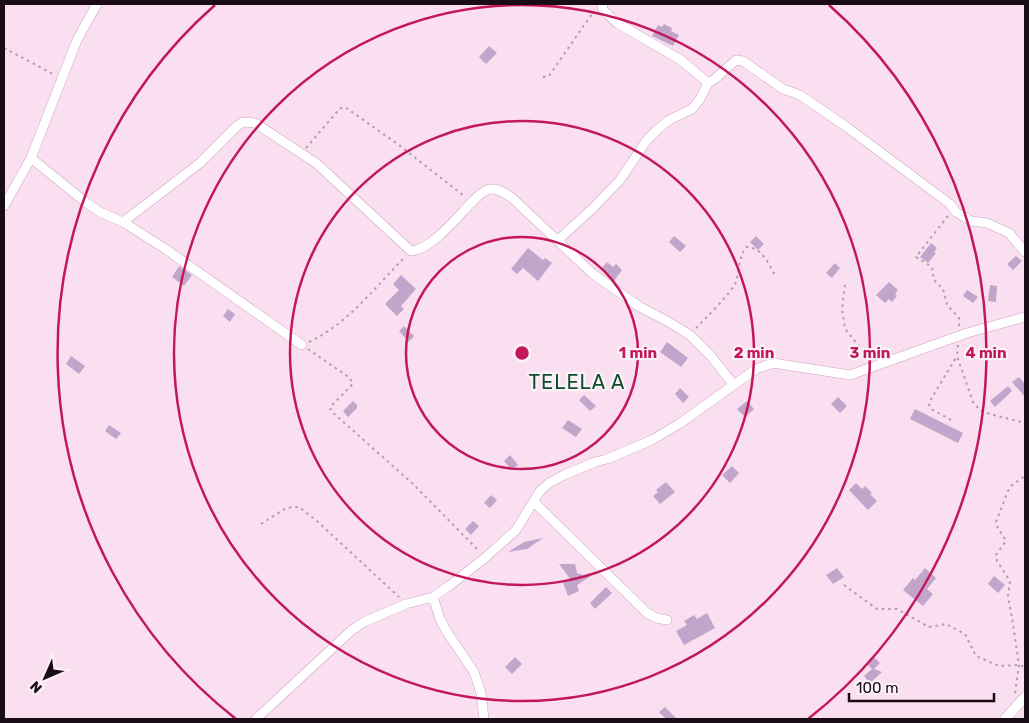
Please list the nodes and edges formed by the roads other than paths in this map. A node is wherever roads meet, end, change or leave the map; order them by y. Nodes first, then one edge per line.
1 (97, 4) edge
2 (602, 4) edge
3 (708, 83) junction
4 (31, 158) junction
5 (4, 206) edge
6 (123, 222) junction
7 (558, 240) junction
8 (1025, 252) edge
9 (1025, 318) edge
10 (302, 345) road end
11 (733, 384) junction
12 (534, 502) junction
13 (432, 597) junction
14 (667, 620) dead end
15 (1025, 697) edge
16 (1015, 715) edge
17 (256, 719) edge
18 (484, 719) edge
19 (1005, 719) edge

1 - 4 street
2 - 3 street
3 - 7 street
3 - 8 street
4 - 5 street
4 - 6 street
6 - 7 street
6 - 10 street
7 - 11 street
9 - 11 street
11 - 12 street
12 - 13 street
12 - 14 street
13 - 17 street
13 - 18 street
15 - 16 street
16 - 19 street

